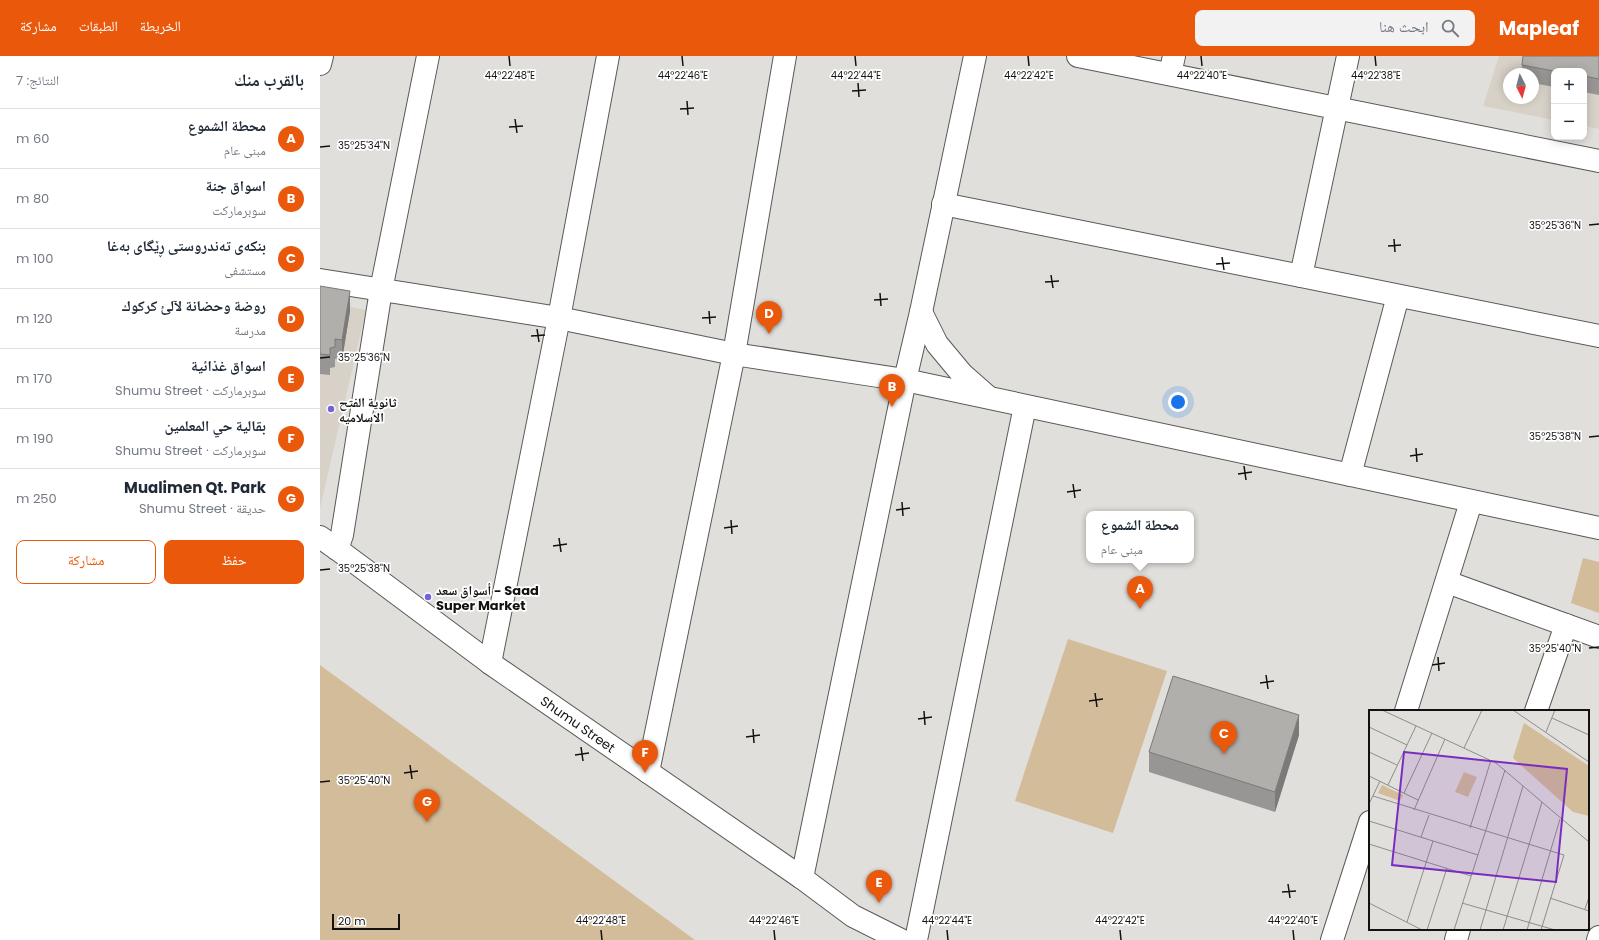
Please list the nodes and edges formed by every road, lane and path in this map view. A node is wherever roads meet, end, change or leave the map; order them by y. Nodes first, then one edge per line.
1 (322, 56) edge
2 (428, 56) edge
3 (608, 56) edge
4 (785, 56) edge
5 (975, 56) edge
6 (1078, 56) edge
7 (1348, 56) edge
8 (320, 64) edge
9 (1172, 65) edge
10 (1337, 108) junction
11 (1599, 161) edge
12 (943, 204) junction
13 (1302, 276) junction
14 (320, 280) edge
15 (381, 290) junction
16 (1398, 296) junction
17 (921, 312) junction
18 (559, 318) junction
19 (1599, 336) edge
20 (734, 354) junction
21 (905, 380) junction
22 (988, 398) junction
23 (1026, 406) junction
24 (1350, 475) junction
25 (1471, 502) junction
26 (1599, 528) edge
27 (329, 543) edge
28 (1447, 582) junction
29 (1566, 625) junction
30 (1599, 637) edge
31 (490, 663) junction
32 (1406, 710) edge
33 (1536, 710) edge
34 (648, 772) junction
35 (1369, 825) edge
36 (802, 878) junction
37 (1460, 930) edge
38 (901, 940) edge
39 (916, 940) edge
40 (1332, 940) edge
41 (1456, 940) edge

1 - 8 street
2 - 15 street
3 - 18 street
4 - 20 street
5 - 12 street
6 - 9 street
7 - 10 street
9 - 10 street
10 - 11 street
10 - 13 street
12 - 13 street
12 - 17 street
13 - 16 street
14 - 15 street
15 - 18 street
15 - 27 street
16 - 19 street
16 - 24 street
17 - 21 street
17 - 22 street
18 - 20 street
18 - 31 street
20 - 21 street
20 - 34 street
21 - 22 street
21 - 36 street
22 - 23 street
23 - 24 street
23 - 39 street
24 - 25 street
25 - 26 street
25 - 28 street
27 - 31 street, Shumu Street
28 - 29 street
28 - 32 street
29 - 30 street
29 - 33 street
31 - 34 street, Shumu Street
34 - 36 street, Shumu Street
35 - 40 street
36 - 38 street, Shumu Street
37 - 41 street

